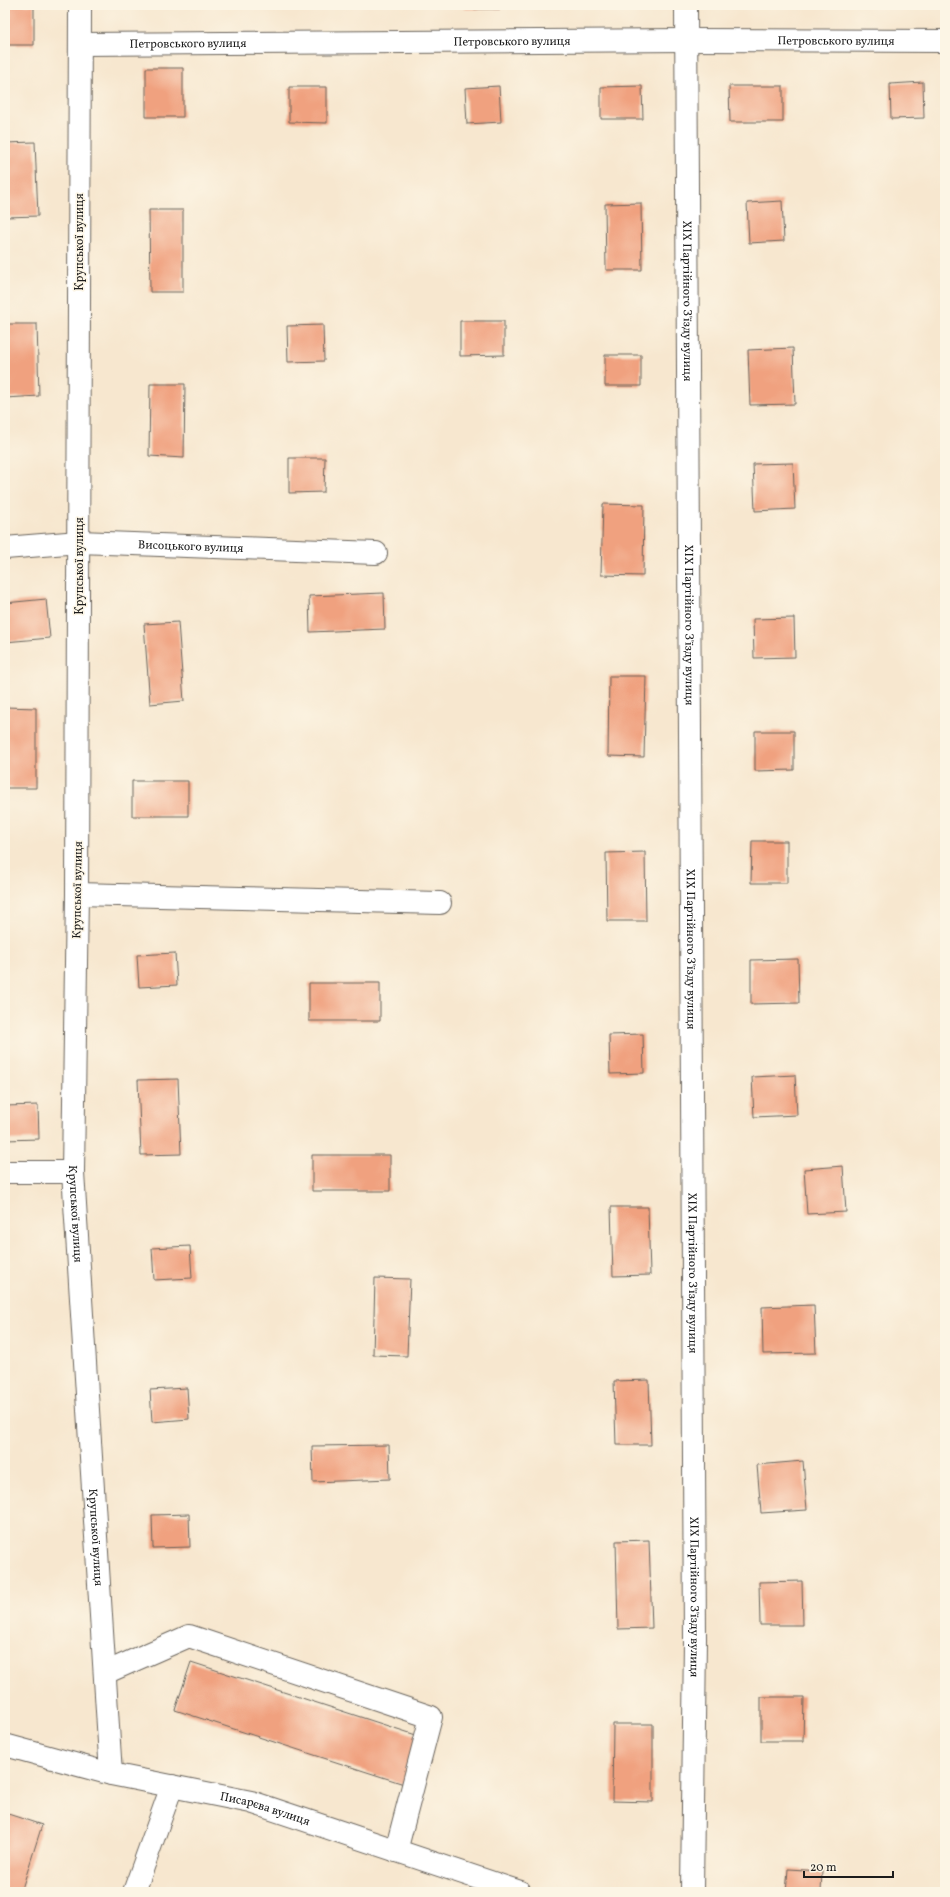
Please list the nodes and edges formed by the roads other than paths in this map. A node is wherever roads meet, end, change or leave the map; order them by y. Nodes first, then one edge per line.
1 (80, 5) edge
2 (686, 5) edge
3 (687, 40) junction
4 (945, 41) edge
5 (80, 44) junction
6 (79, 542) junction
7 (5, 548) edge
8 (376, 553) dead end
9 (77, 894) junction
10 (440, 903) dead end
11 (5, 1172) edge
12 (73, 1172) junction
13 (105, 1673) junction
14 (5, 1745) edge
15 (111, 1774) junction
16 (172, 1786) junction
17 (396, 1850) junction
18 (134, 1892) edge
19 (520, 1892) edge
20 (692, 1892) edge

1 - 5 street, Крупської вулиця
2 - 3 street, XIX Партійного З'їзду вулиця
3 - 4 street, Петровського вулиця
3 - 5 street, Петровського вулиця
3 - 20 street, XIX Партійного З'їзду вулиця
5 - 6 street, Крупської вулиця
6 - 7 street, Висоцького вулиця
6 - 8 street, Висоцького вулиця
6 - 9 street, Крупської вулиця
9 - 10 street
9 - 12 street, Крупської вулиця
11 - 12 street
12 - 13 street, Крупської вулиця
13 - 15 street, Крупської вулиця
13 - 17 street
14 - 15 street, Писарєва вулиця
15 - 16 street, Писарєва вулиця
16 - 17 street, Писарєва вулиця
16 - 18 street
17 - 19 street, Писарєва вулиця

